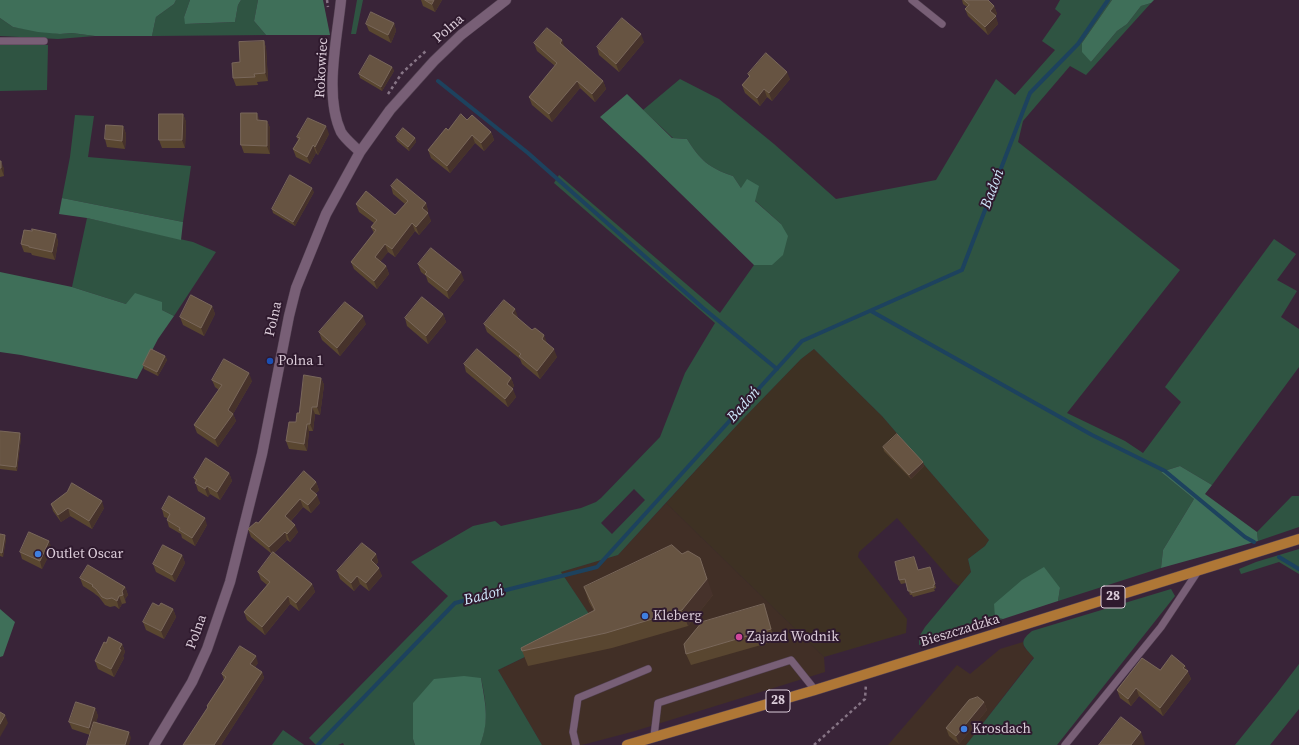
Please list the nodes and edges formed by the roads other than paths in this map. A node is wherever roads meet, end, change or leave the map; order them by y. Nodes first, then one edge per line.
1 (340, 0) edge
2 (506, 0) edge
3 (912, 0) edge
4 (942, 24) dead end
5 (0, 41) edge
6 (44, 41) dead end
7 (360, 152) junction
8 (1299, 540) edge
9 (1198, 571) junction
10 (648, 669) dead end
11 (815, 690) junction
12 (654, 736) junction
13 (154, 745) edge
14 (576, 745) edge
15 (627, 745) edge
16 (1065, 745) edge

1 - 7 street, Rokowiec
2 - 7 street, Polna
3 - 4 lane
5 - 6 lane
7 - 13 street, Polna
8 - 9 main road, Bieszczadzka / 28
9 - 11 main road, Bieszczadzka / 28
9 - 16 lane
10 - 14 lane
11 - 12 main road, Bieszczadzka / 28
11 - 12 lane
12 - 15 main road, Bieszczadzka / 28

